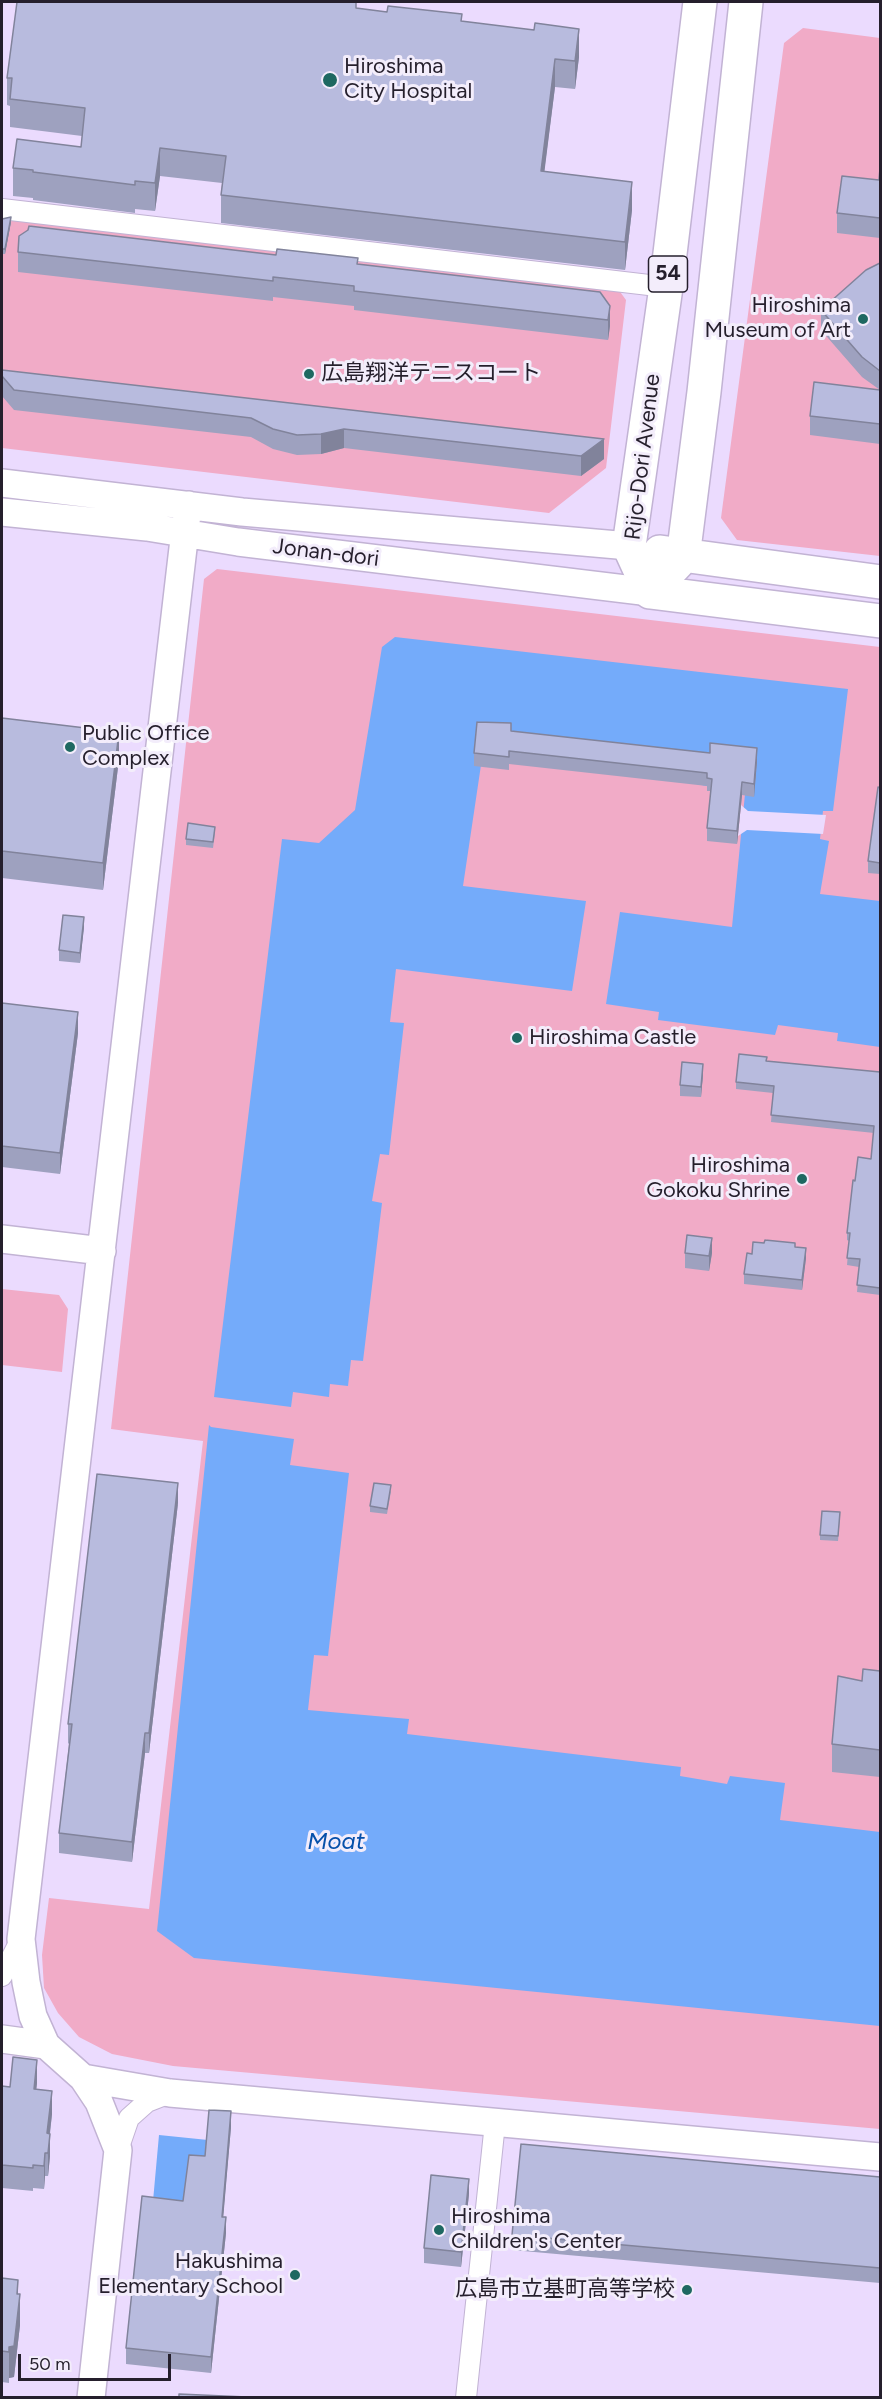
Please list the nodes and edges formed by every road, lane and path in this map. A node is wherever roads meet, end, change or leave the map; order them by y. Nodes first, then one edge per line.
1 (700, 2) edge
2 (746, 2) edge
3 (2, 209) edge
4 (666, 287) junction
5 (2, 483) edge
6 (188, 505) junction
7 (2, 512) edge
8 (185, 535) junction
9 (629, 546) junction
10 (683, 557) junction
11 (880, 582) edge
12 (650, 592) junction
13 (880, 621) edge
14 (2, 1239) edge
15 (102, 1251) junction
16 (21, 1939) junction
17 (2, 1976) edge
18 (2, 2039) edge
19 (46, 2045) junction
20 (83, 2078) junction
21 (170, 2093) junction
22 (495, 2123) junction
23 (118, 2150) junction
24 (880, 2157) edge
25 (91, 2397) edge
26 (466, 2397) edge

1 - 4 highway, Rijo-Dori Avenue / 54
2 - 10 highway, 54
3 - 4 street
4 - 9 highway, Rijo-Dori Avenue / 54
5 - 6 street, Jonan-dori
6 - 8 street
6 - 9 street, Jonan-dori
7 - 8 street, Jonan-dori
8 - 12 street, Jonan-dori
8 - 15 street
9 - 10 highway
9 - 12 highway, Rijo-Dori Avenue
10 - 11 highway
10 - 12 highway
12 - 13 highway
14 - 15 street
15 - 16 street
16 - 17 street
16 - 19 street
18 - 19 street
19 - 20 street
20 - 21 street
20 - 23 street
21 - 22 street
21 - 23 street
22 - 24 street
22 - 26 street
23 - 25 street

